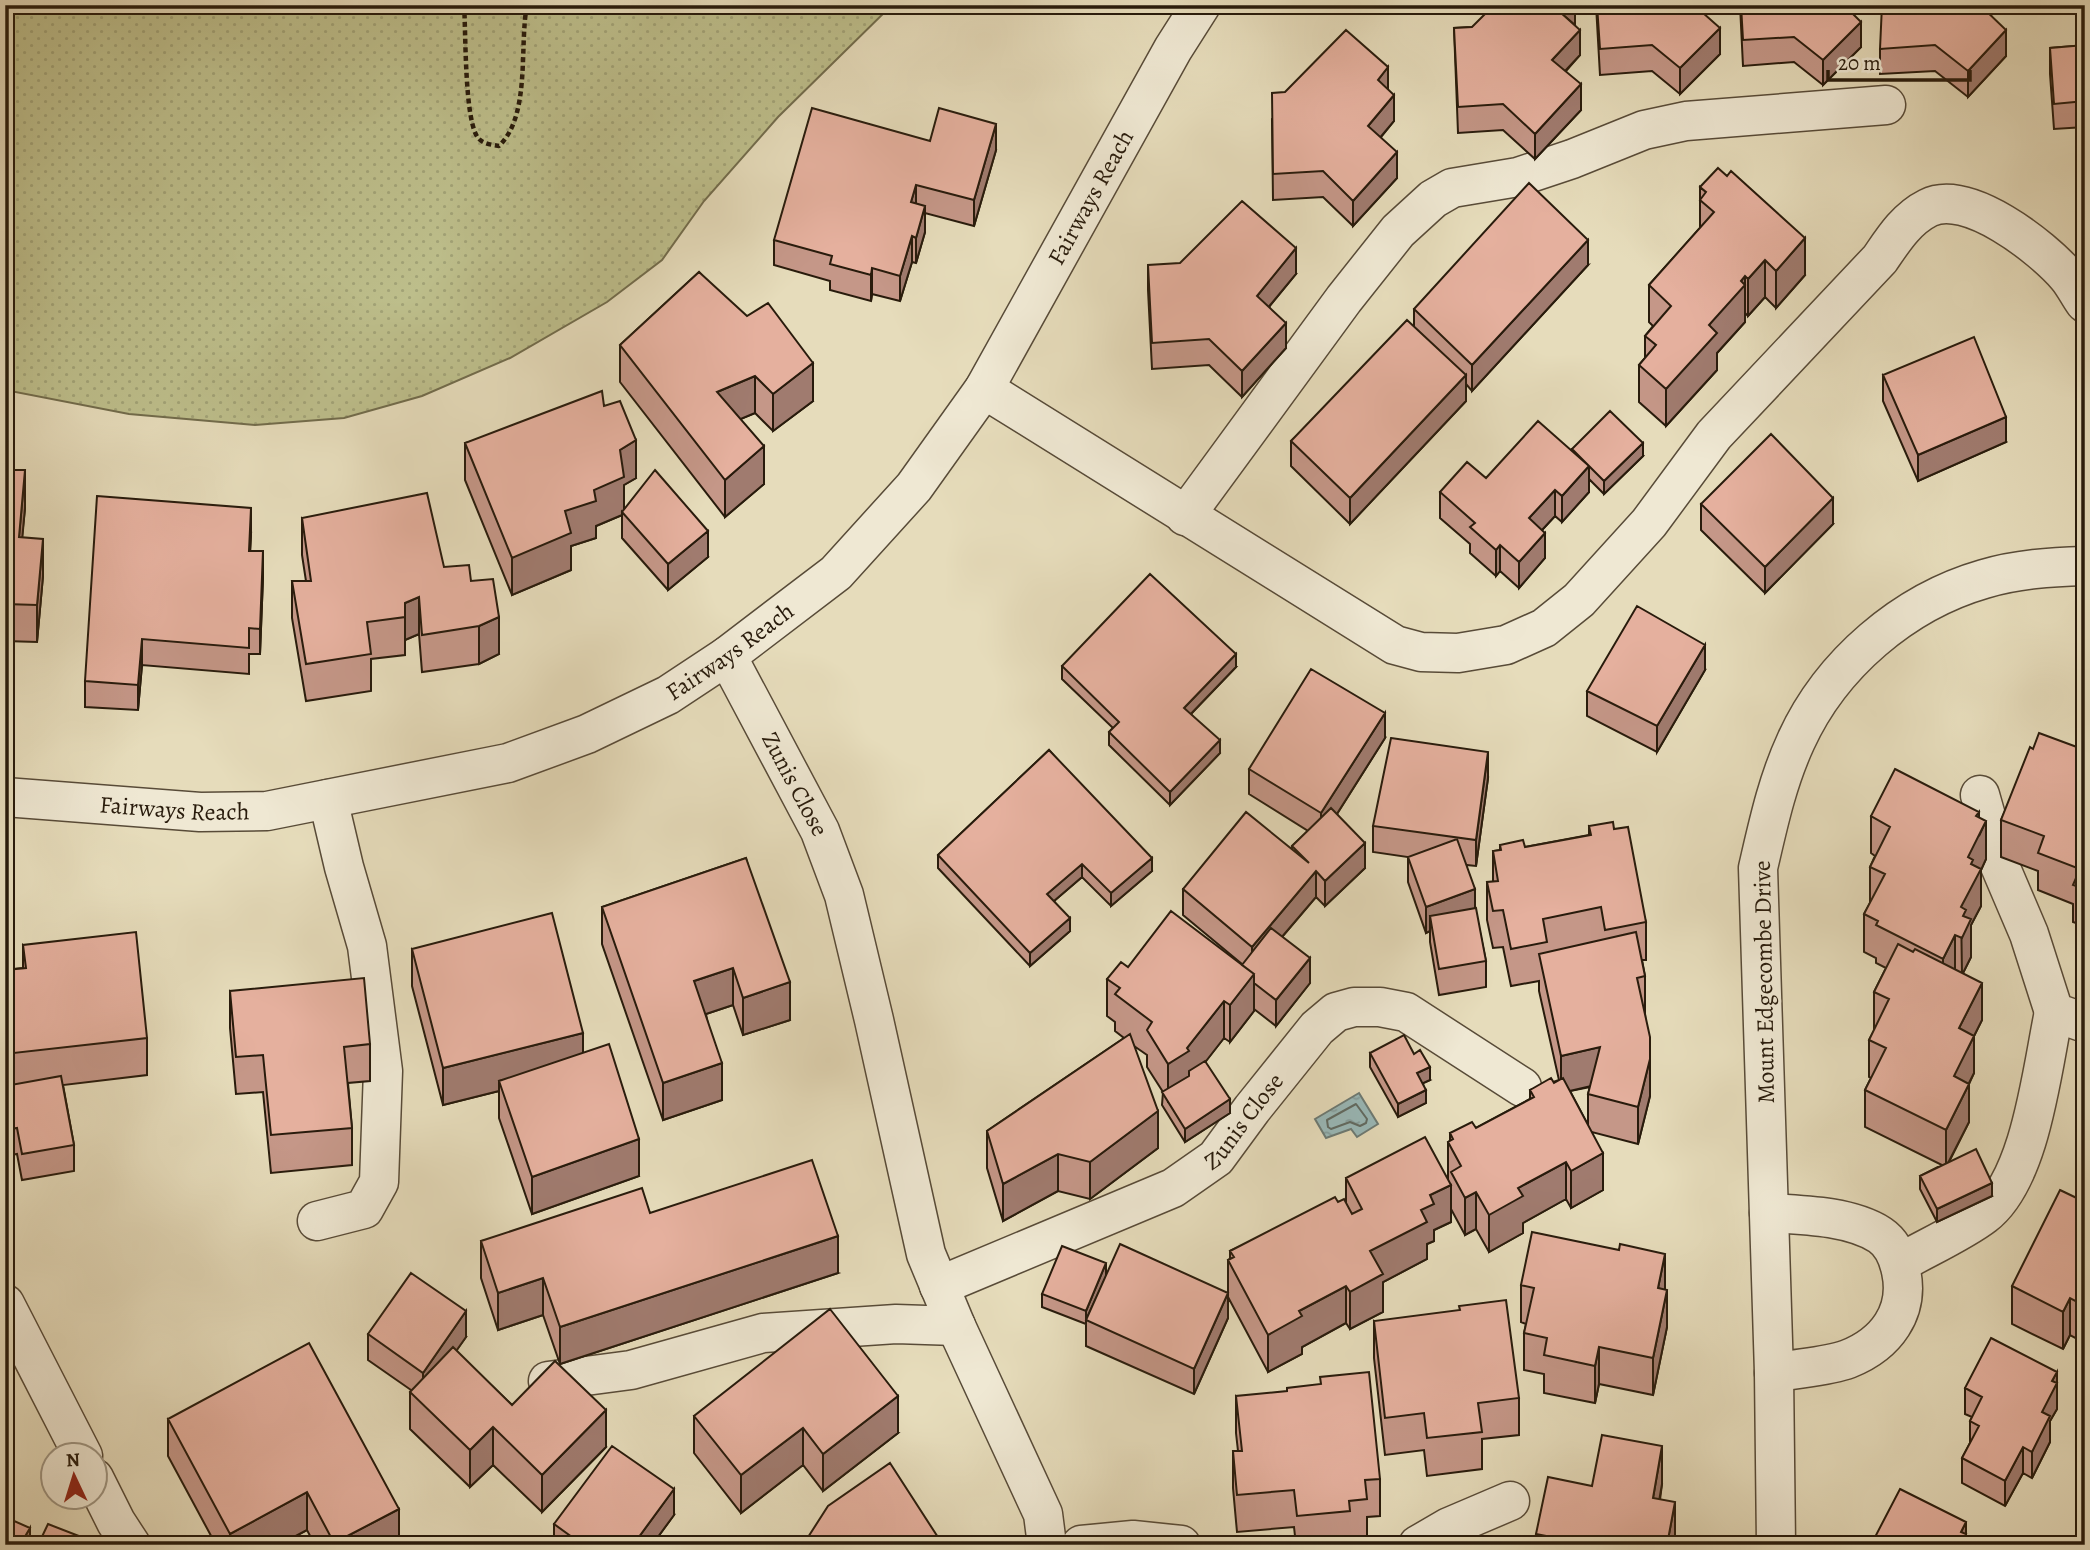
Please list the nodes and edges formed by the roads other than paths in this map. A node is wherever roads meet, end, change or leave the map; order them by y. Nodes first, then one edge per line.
1 (1180, 5) edge
2 (1201, 5) edge
3 (1173, 49) junction
4 (1886, 105) dead end
5 (2085, 303) edge
6 (984, 388) junction
7 (1185, 516) junction
8 (2085, 566) edge
9 (727, 656) junction
10 (1980, 795) dead end
11 (5, 797) edge
12 (328, 799) junction
13 (2069, 1017) edge
14 (1522, 1087) dead end
15 (1769, 1213) junction
16 (317, 1221) dead end
17 (1900, 1263) junction
18 (939, 1286) junction
19 (5, 1304) edge
20 (956, 1326) junction
21 (1774, 1373) junction
22 (548, 1381) edge
23 (76, 1442) edge
24 (1510, 1502) dead end
25 (108, 1506) edge
26 (131, 1545) edge
27 (1047, 1545) edge
28 (1081, 1545) edge
29 (1181, 1545) edge
30 (1418, 1545) edge
31 (1776, 1545) edge

1 - 3 street, Fairways Reach
2 - 3 street, Fairways Reach
3 - 6 street, Fairways Reach
4 - 7 street
5 - 7 street
6 - 7 street
6 - 9 street, Fairways Reach
8 - 15 street, Mount Edgecombe Drive
9 - 12 street, Fairways Reach
9 - 18 street, Zunis Close
10 - 13 street
11 - 12 street, Fairways Reach
12 - 16 street
13 - 17 street
14 - 18 street, Zunis Close
15 - 17 street
15 - 21 street, Mount Edgecombe Drive
17 - 21 street
18 - 20 street, Zunis Close
19 - 23 street
20 - 22 street
20 - 27 street, Zunis Close
21 - 31 street, Mount Edgecombe Drive
24 - 30 street
25 - 26 street
28 - 29 street

